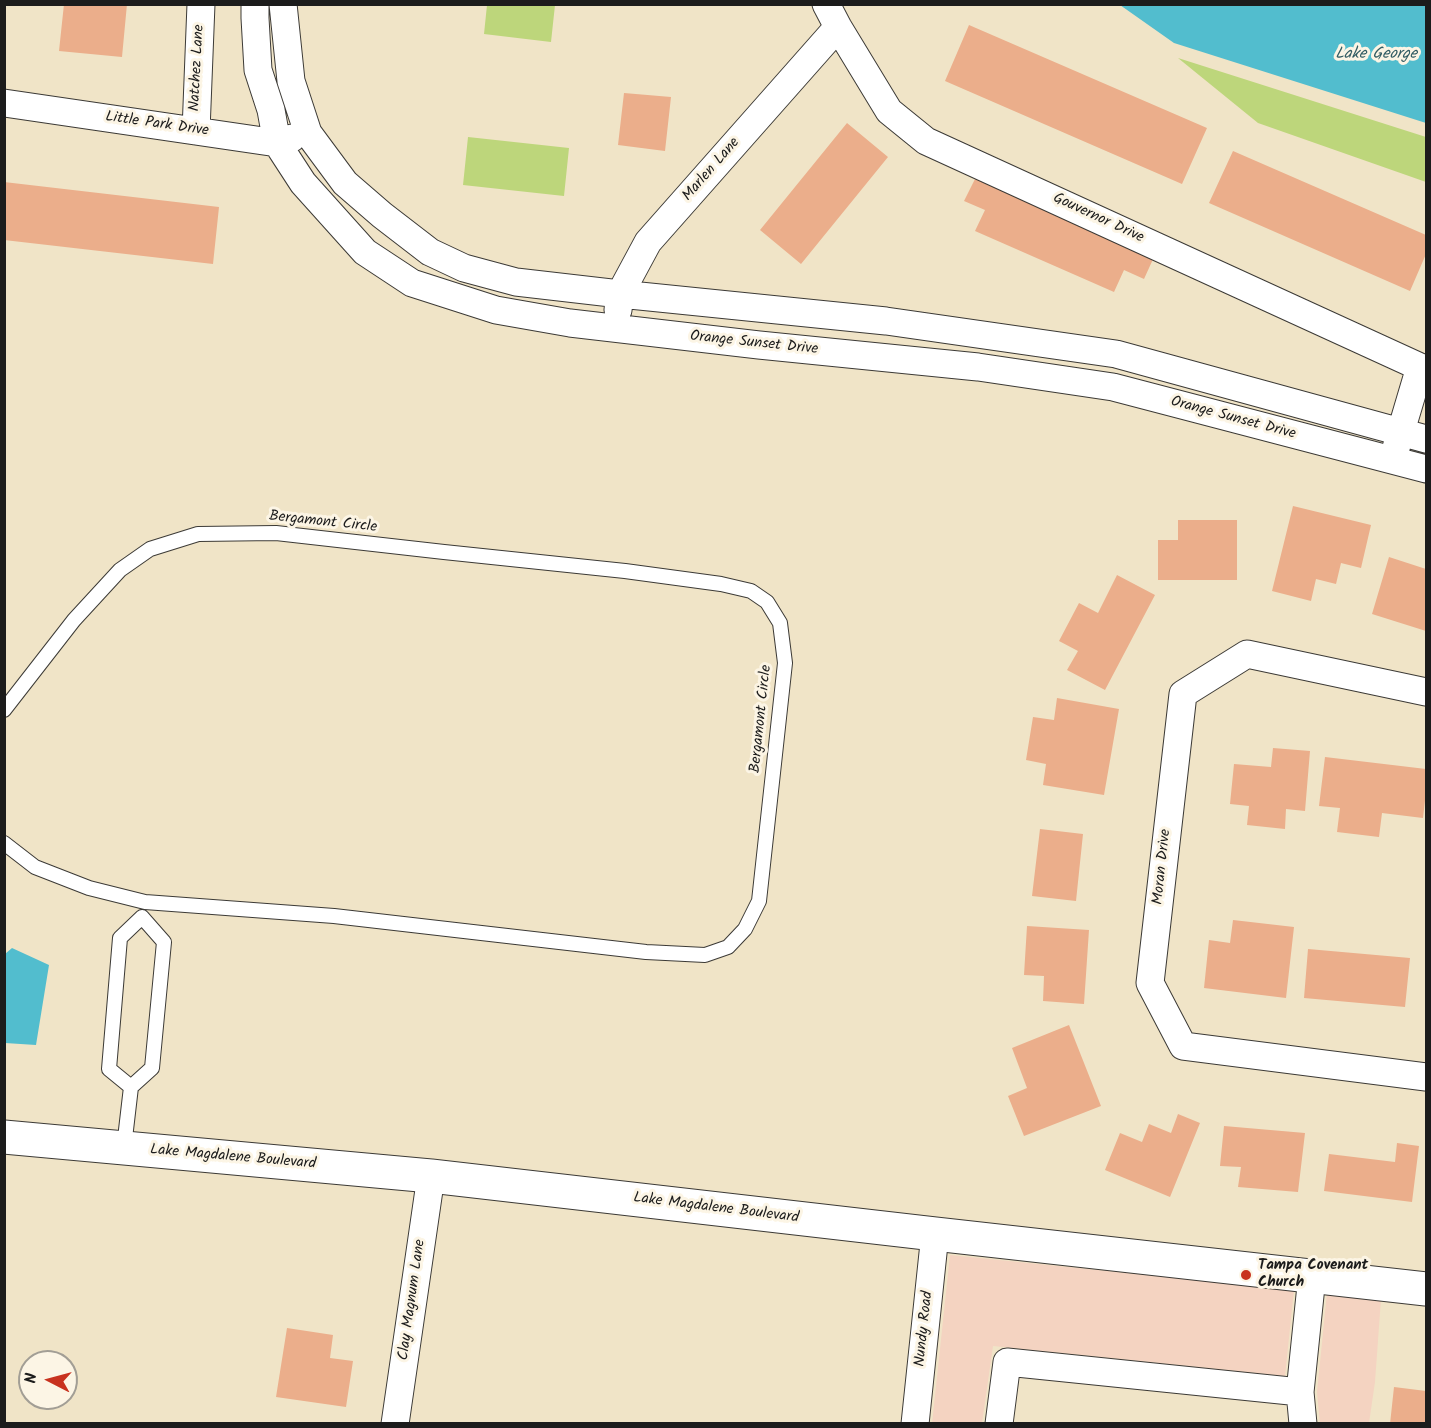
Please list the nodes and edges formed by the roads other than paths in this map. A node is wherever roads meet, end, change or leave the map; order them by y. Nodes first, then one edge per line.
1 (201, 4) edge
2 (255, 4) edge
3 (283, 4) edge
4 (832, 16) edge
5 (4, 103) edge
6 (196, 131) junction
7 (308, 133) junction
8 (277, 143) junction
9 (620, 294) junction
10 (616, 328) junction
11 (1423, 367) edge
12 (1400, 432) junction
13 (1426, 439) edge
14 (1392, 461) junction
15 (1426, 469) edge
16 (1426, 692) edge
17 (4, 710) edge
18 (4, 843) edge
19 (145, 902) junction
20 (142, 917) junction
21 (1426, 1077) edge
22 (131, 1087) junction
23 (4, 1137) edge
24 (123, 1148) junction
25 (431, 1176) junction
26 (935, 1234) junction
27 (1312, 1276) junction
28 (1426, 1289) edge
29 (1300, 1392) junction
30 (395, 1424) edge
31 (915, 1424) edge
32 (999, 1424) edge
33 (1303, 1424) edge

1 - 6 street, Natchez Lane
2 - 8 street, Orange Sunset Drive
3 - 7 street, Orange Sunset Drive
4 - 9 street, Marlen Lane
4 - 11 street, Gouvernor Drive
5 - 6 street, Little Park Drive
6 - 8 street, Little Park Drive
7 - 8 street, Little Park Drive
7 - 9 street, Orange Sunset Drive
8 - 10 street, Orange Sunset Drive
9 - 10 street, Marlen Lane
9 - 12 street, Orange Sunset Drive
10 - 14 street, Orange Sunset Drive
11 - 12 street
12 - 13 street, Orange Sunset Drive
12 - 14 street
14 - 15 street, Orange Sunset Drive
16 - 21 street, Moran Drive
17 - 19 lane, Bergamont Circle
18 - 19 lane, Bergamont Circle
19 - 20 lane
20 - 22 lane
20 - 22 lane
22 - 24 lane
23 - 24 street, Lake Magdalene Boulevard
24 - 25 street, Lake Magdalene Boulevard
25 - 26 street, Lake Magdalene Boulevard
25 - 30 street, Clay Magnum Lane
26 - 27 street, Lake Magdalene Boulevard
26 - 31 street, Nundy Road
27 - 28 street, Lake Magdalene Boulevard
27 - 29 street
29 - 32 street
29 - 33 street

